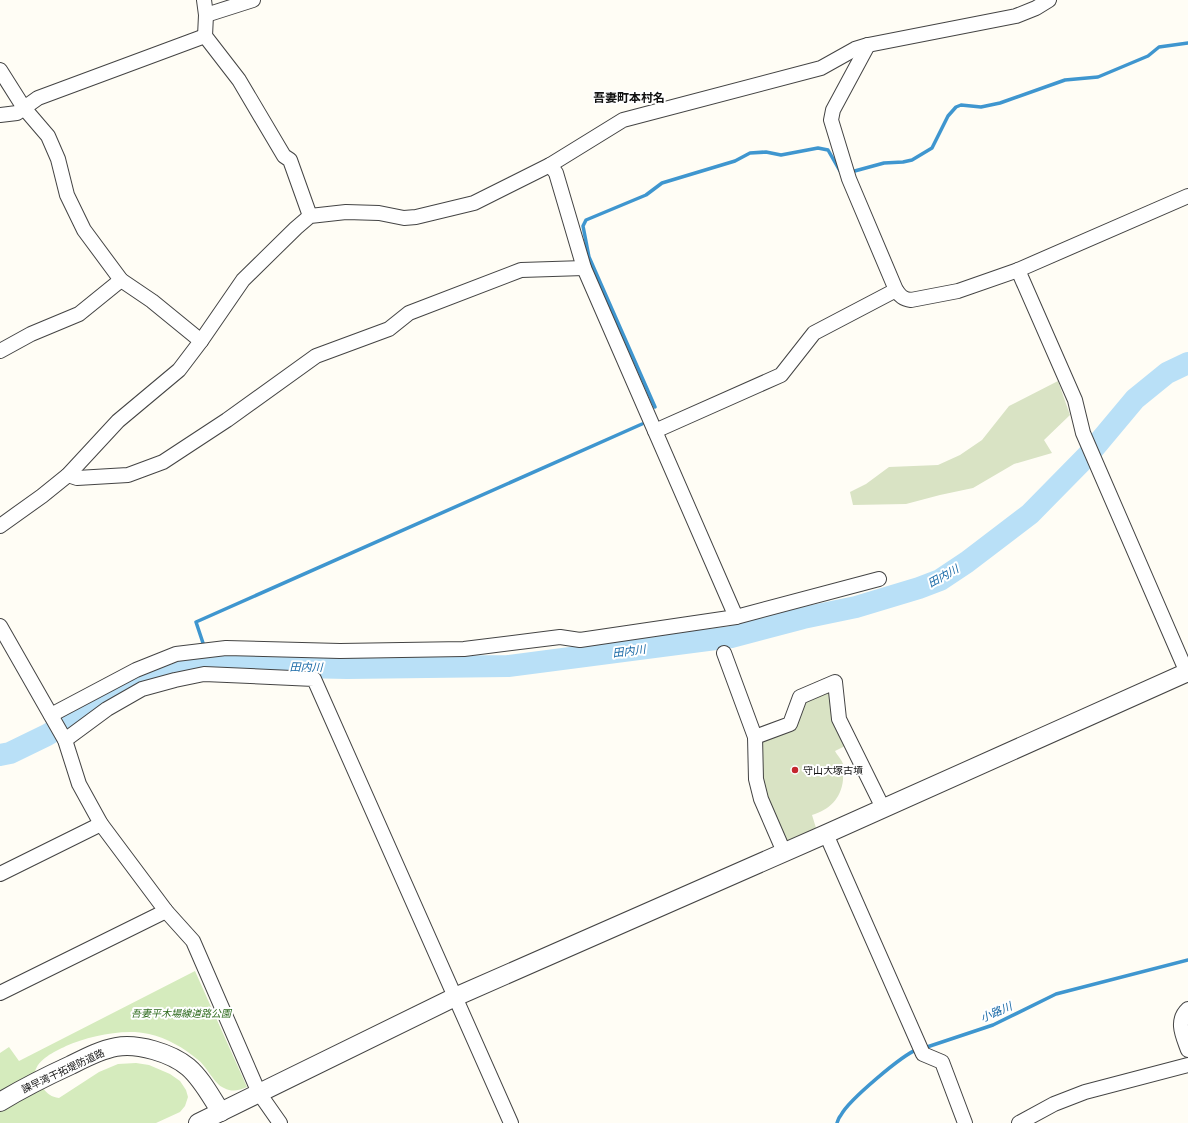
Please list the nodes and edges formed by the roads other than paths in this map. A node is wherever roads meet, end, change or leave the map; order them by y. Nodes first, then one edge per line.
1 (204, 0) edge
2 (253, 0) edge
3 (1049, 0) edge
4 (206, 15) junction
5 (205, 36) junction
6 (868, 45) junction
7 (0, 70) edge
8 (24, 108) junction
9 (0, 115) edge
10 (550, 165) junction
11 (1188, 196) edge
12 (310, 216) junction
13 (584, 268) junction
14 (1018, 270) junction
15 (121, 280) junction
16 (896, 290) junction
17 (201, 341) junction
18 (0, 351) edge
19 (656, 431) junction
20 (68, 475) junction
21 (0, 526) edge
22 (879, 579) dead end
23 (736, 617) junction
24 (0, 626) edge
25 (724, 653) dead end
26 (1188, 673) edge
27 (52, 718) junction
28 (755, 737) junction
29 (64, 738) junction
30 (883, 808) junction
31 (101, 824) junction
32 (826, 834) junction
33 (784, 852) junction
34 (0, 874) edge
35 (166, 910) junction
36 (0, 993) edge
37 (455, 997) junction
38 (1188, 1009) edge
39 (1188, 1050) edge
40 (1188, 1064) edge
41 (259, 1093) junction
42 (0, 1102) edge
43 (221, 1112) junction
44 (198, 1123) edge
45 (280, 1123) edge
46 (511, 1123) edge
47 (965, 1123) edge
48 (1019, 1123) edge

1 - 4 street
2 - 4 street
3 - 6 street
4 - 5 street
5 - 8 street
5 - 12 street
6 - 10 street
6 - 16 street
7 - 8 street
8 - 9 street
8 - 15 street
10 - 12 street
10 - 13 street
11 - 14 street
12 - 17 street
13 - 19 street
13 - 20 street
14 - 16 street
14 - 26 street
15 - 17 street
15 - 18 street
16 - 19 street
17 - 20 street
19 - 23 street
20 - 21 street
22 - 23 street
23 - 27 street
24 - 27 street
25 - 28 street
26 - 30 street
27 - 29 street
28 - 30 street
28 - 33 street
29 - 31 street
29 - 37 street
30 - 32 street
31 - 34 street
31 - 35 street
32 - 33 street
32 - 47 street
33 - 37 street
35 - 36 street
35 - 41 street
37 - 41 street
37 - 46 street
38 - 39 street
40 - 48 street
41 - 43 street
41 - 45 street
42 - 43 street, 諫早湾干拓堤防道路
43 - 44 street

